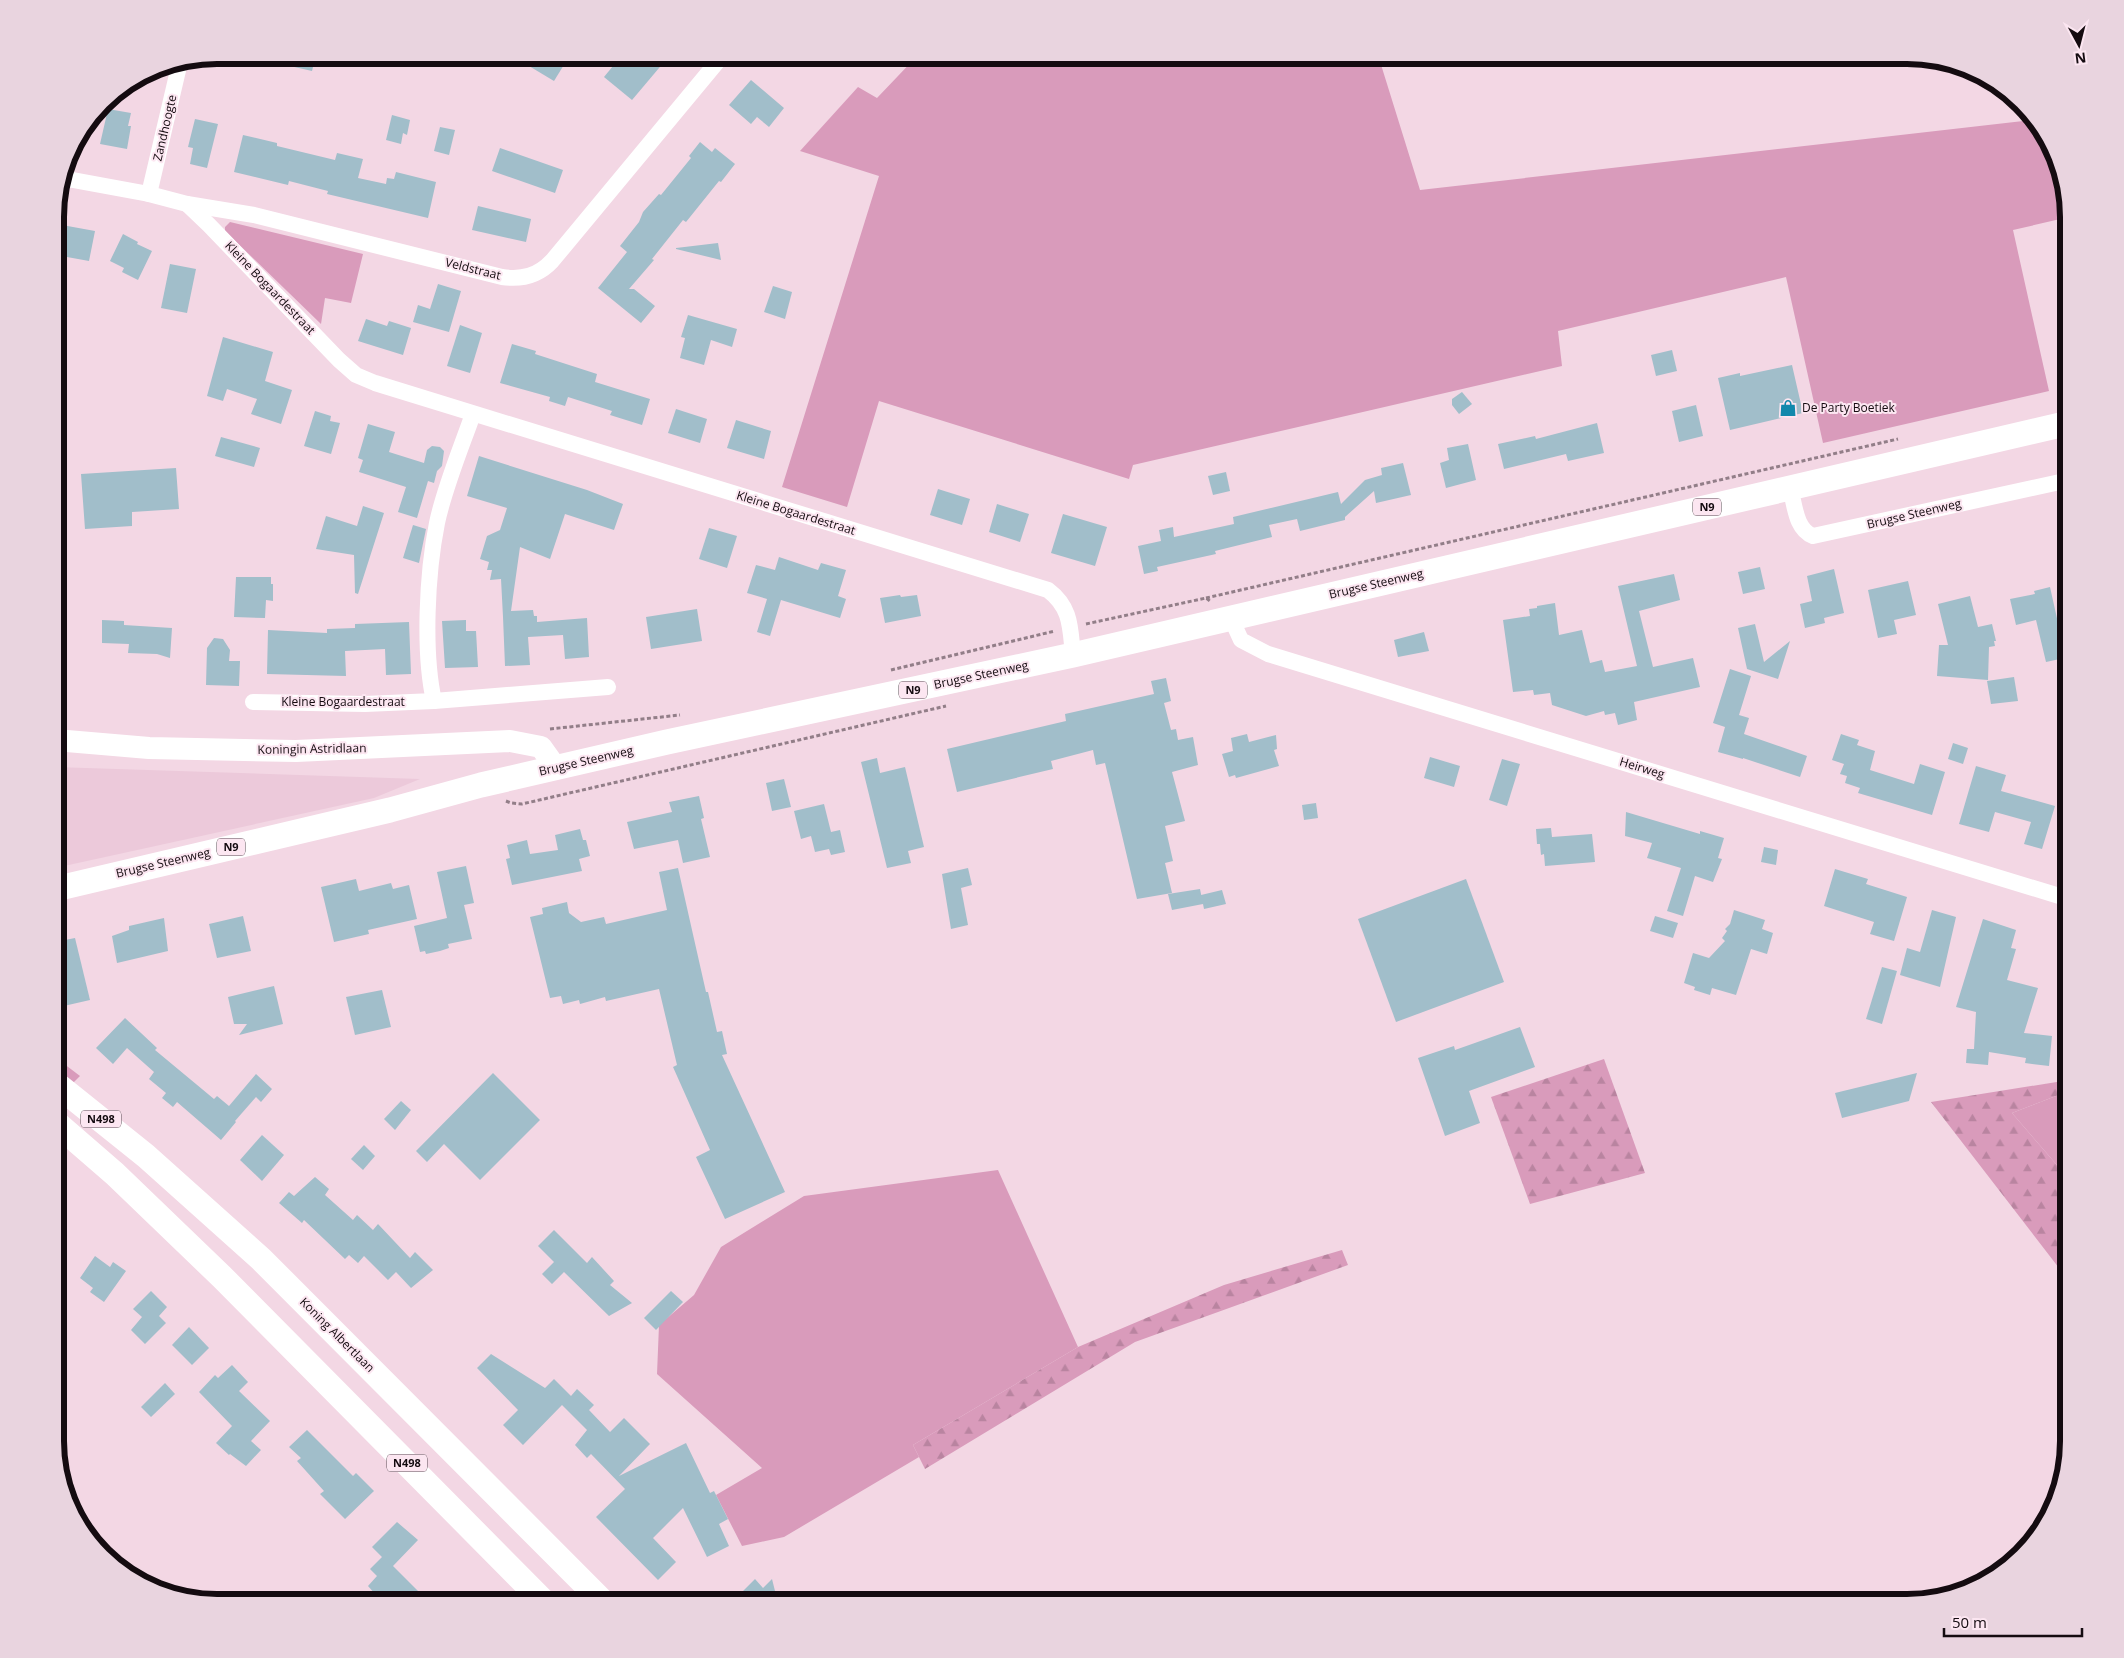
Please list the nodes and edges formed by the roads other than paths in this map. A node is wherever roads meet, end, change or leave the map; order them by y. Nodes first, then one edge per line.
1 (715, 64) edge
2 (178, 69) edge
3 (69, 179) edge
4 (149, 194) junction
5 (186, 204) junction
6 (473, 414) junction
7 (2060, 425) edge
8 (2060, 482) edge
9 (1790, 488) junction
10 (1231, 618) junction
11 (1073, 656) junction
12 (608, 687) dead end
13 (434, 701) junction
14 (253, 702) dead end
15 (64, 741) edge
16 (556, 768) junction
17 (64, 886) edge
18 (2060, 895) edge
19 (64, 1090) edge
20 (64, 1130) edge
21 (536, 1594) edge
22 (595, 1594) edge

1 - 5 street, Veldstraat
2 - 4 street, Zandhoogte
3 - 4 street, Kleine Bogaardestraat
4 - 5 street, Kleine Bogaardestraat
5 - 6 street, Kleine Bogaardestraat
6 - 11 street, Kleine Bogaardestraat
6 - 13 street
7 - 9 main road, Brugse Steenweg / N9
8 - 9 street, Brugse Steenweg
9 - 10 main road, Brugse Steenweg / N9
10 - 11 main road, Brugse Steenweg / N9
10 - 18 street, Heirweg
11 - 16 main road, Brugse Steenweg / N9
12 - 13 street, Kleine Bogaardestraat
13 - 14 street, Kleine Bogaardestraat
15 - 16 main road, Koningin Astridlaan
16 - 17 main road, Brugse Steenweg / N9
19 - 22 main road, Koning Albertlaan / N498
20 - 21 main road, N498

